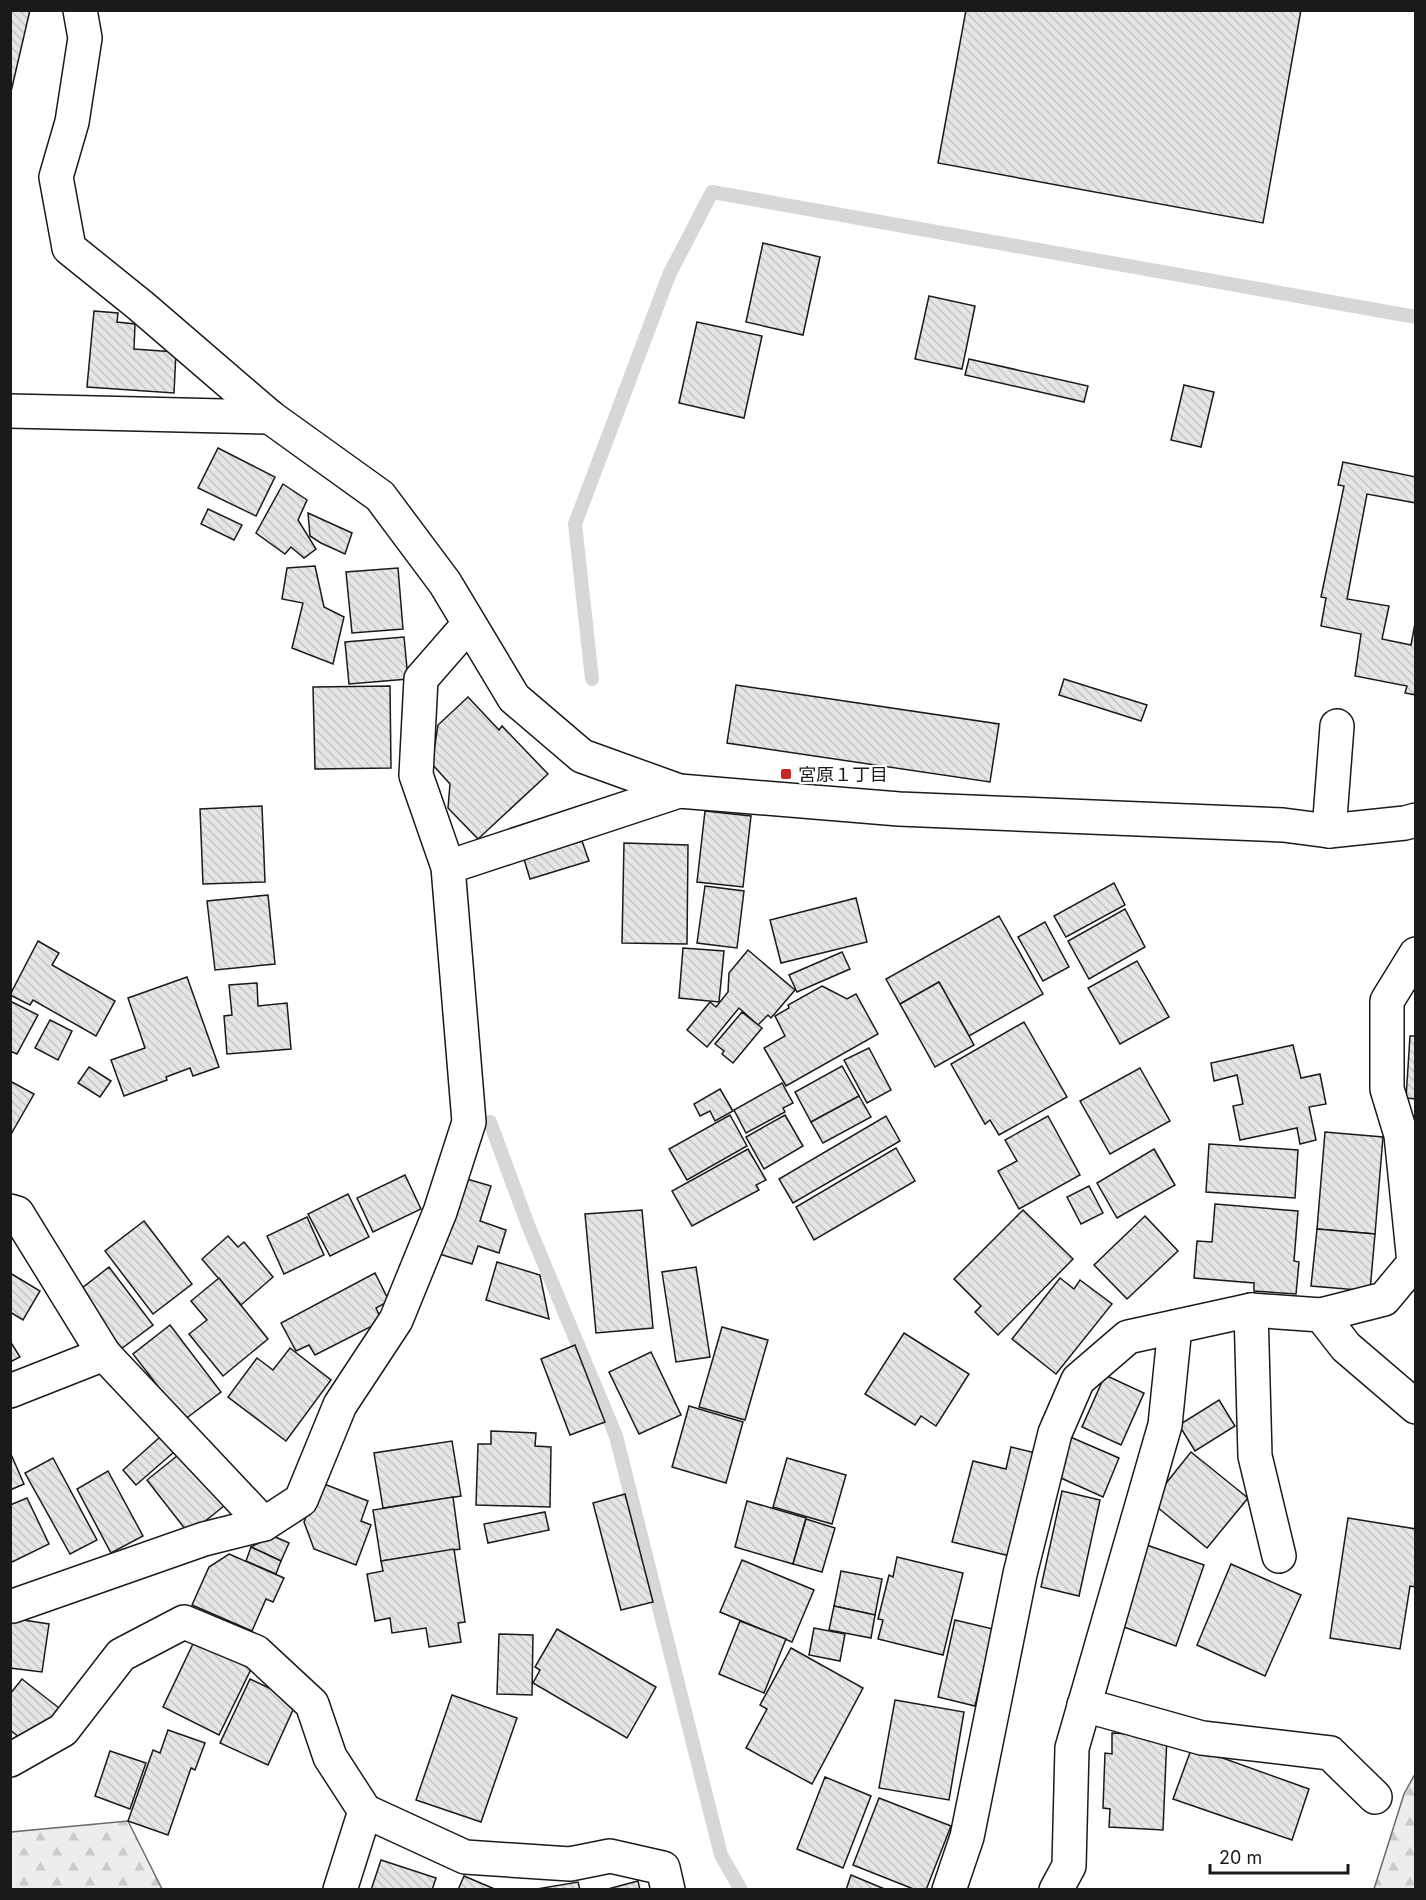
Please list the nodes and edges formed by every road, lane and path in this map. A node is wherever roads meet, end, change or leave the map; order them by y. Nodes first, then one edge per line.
1 (80, 10) edge
2 (10, 411) edge
3 (270, 417) junction
4 (469, 624) junction
5 (1337, 726) dead end
6 (679, 791) junction
7 (1416, 820) edge
8 (1329, 831) junction
9 (448, 867) junction
10 (1416, 954) edge
11 (10, 1211) edge
12 (1251, 1310) junction
13 (1320, 1315) junction
14 (1175, 1327) junction
15 (104, 1354) junction
16 (10, 1391) edge
17 (1416, 1407) edge
18 (264, 1524) junction
19 (1279, 1556) dead end
20 (10, 1605) edge
21 (1084, 1705) junction
22 (10, 1760) edge
23 (1375, 1797) dead end
24 (365, 1811) junction
25 (340, 1890) edge
26 (668, 1890) edge
27 (949, 1890) edge
28 (1056, 1890) edge

1 - 3 street
2 - 3 street
3 - 4 street
4 - 6 street
4 - 9 street
5 - 8 street
6 - 8 street
6 - 9 street
7 - 8 street
9 - 18 street
10 - 13 street
11 - 15 street
12 - 13 street
12 - 14 street
12 - 19 street
13 - 17 street
14 - 21 street
14 - 27 street
15 - 16 street
15 - 18 street
18 - 20 street
21 - 23 street
21 - 28 street
22 - 24 street
24 - 25 street
24 - 26 street

